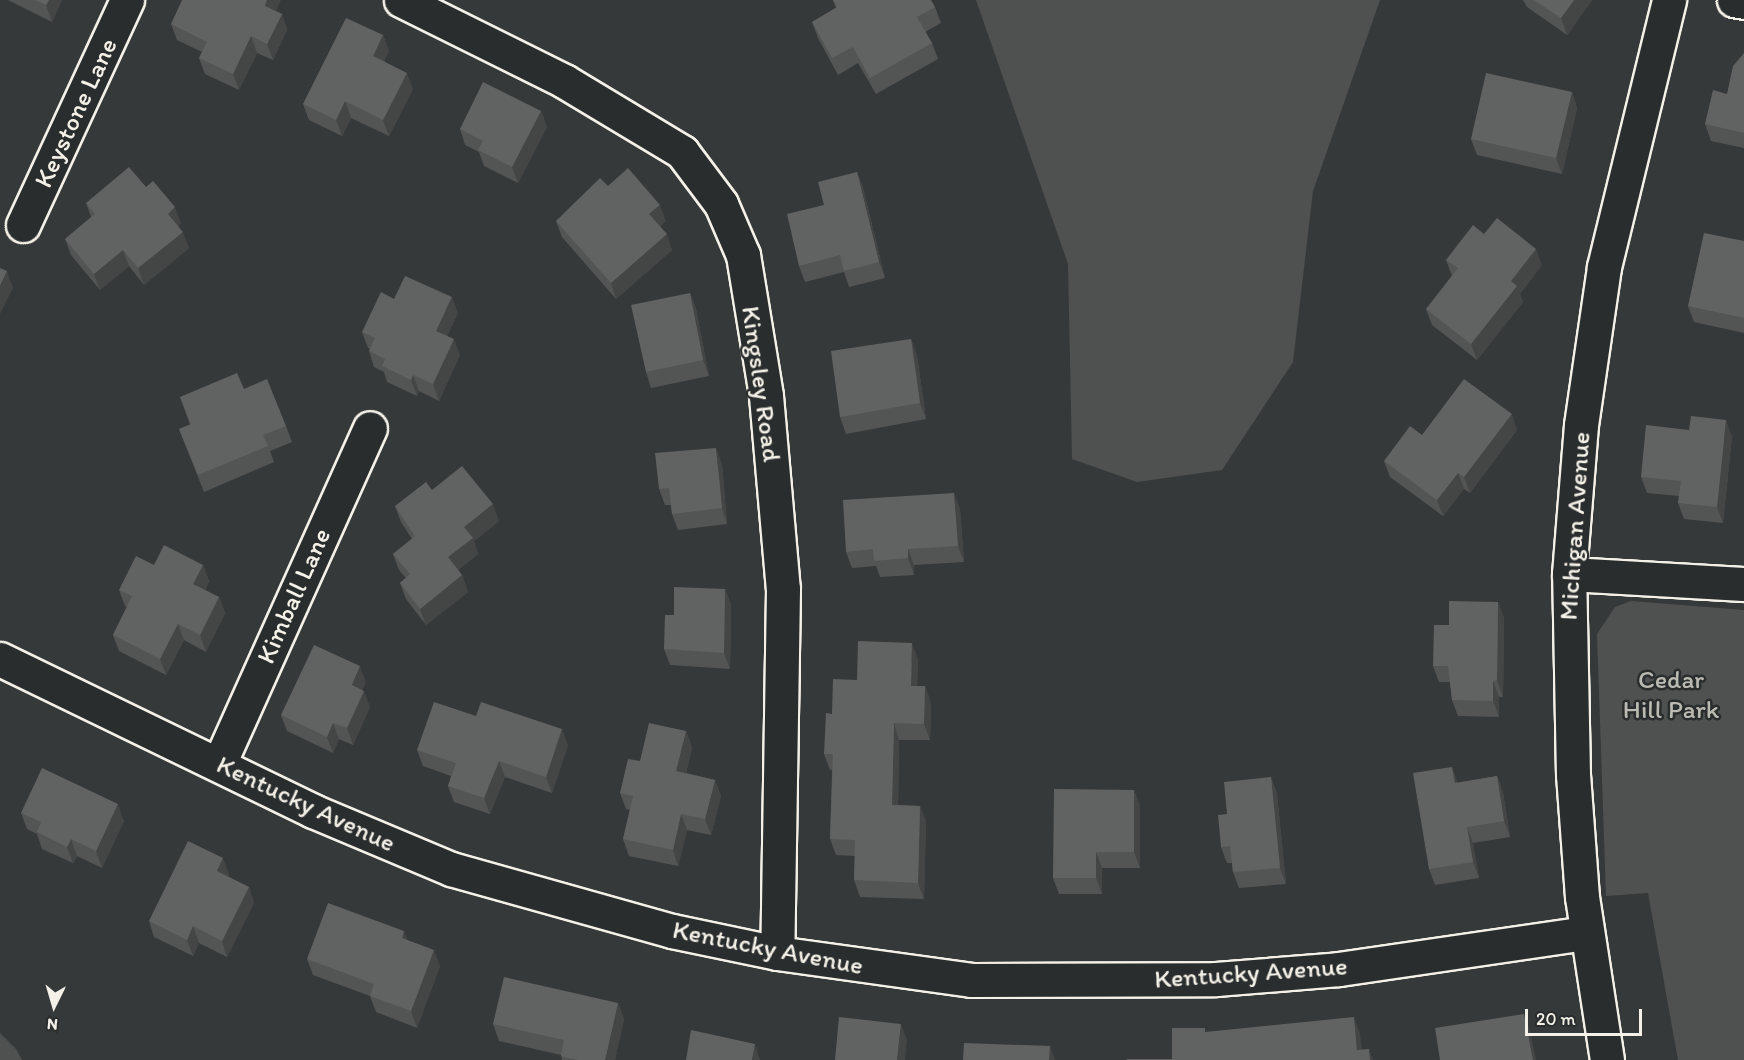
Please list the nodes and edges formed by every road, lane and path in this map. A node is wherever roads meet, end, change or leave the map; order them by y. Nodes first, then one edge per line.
1 (128, 0) edge
2 (401, 0) edge
3 (1669, 0) edge
4 (1734, 0) edge
5 (1744, 2) edge
6 (23, 225) dead end
7 (370, 428) dead end
8 (1569, 574) junction
9 (1744, 584) edge
10 (0, 659) edge
11 (219, 764) junction
12 (1586, 933) junction
13 (777, 953) junction
14 (1607, 1060) edge

1 - 6 street, Keystone Lane
2 - 13 street, Kingsley Road
3 - 8 street, Michigan Avenue
4 - 5 street
7 - 11 street, Kimball Lane
8 - 9 street
8 - 12 street, Michigan Avenue
10 - 11 street, Kentucky Avenue
11 - 13 street, Kentucky Avenue
12 - 13 street, Kentucky Avenue
12 - 14 street, Michigan Avenue

